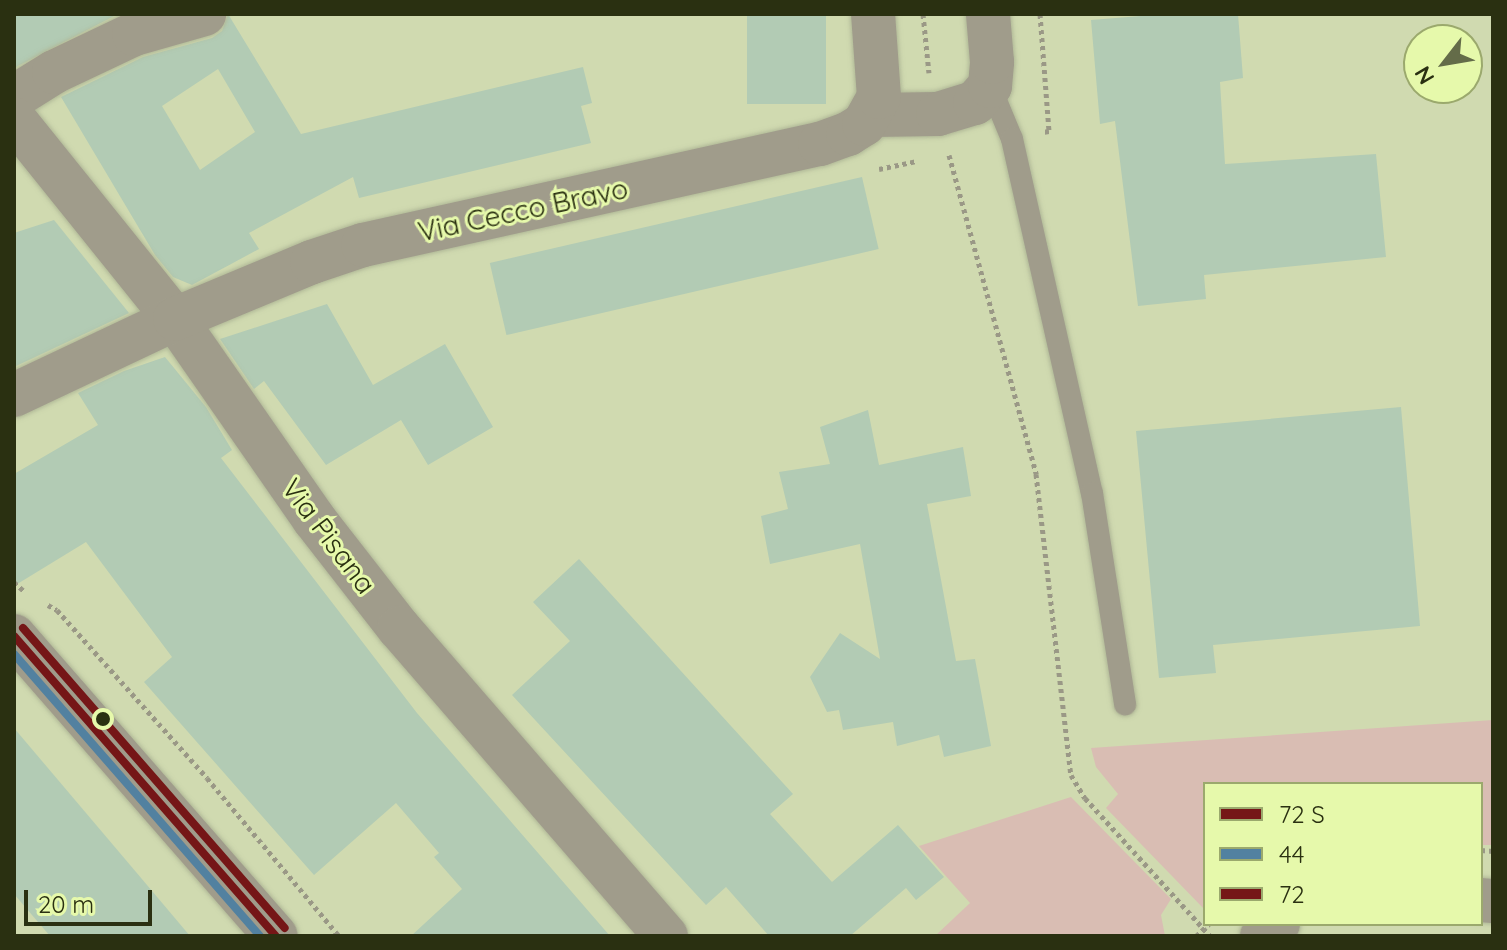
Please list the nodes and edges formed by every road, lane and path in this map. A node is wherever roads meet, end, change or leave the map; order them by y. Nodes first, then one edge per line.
1 (204, 14) edge
2 (873, 14) edge
3 (923, 14) edge
4 (988, 14) edge
5 (990, 86) junction
6 (14, 97) edge
7 (872, 115) junction
8 (14, 119) edge
9 (943, 134) junction
10 (175, 319) junction
11 (14, 395) edge
12 (14, 582) edge
13 (32, 595) dead end
14 (44, 603) dead end
15 (14, 636) edge
16 (1125, 704) dead end
17 (1203, 923) edge
18 (1206, 926) edge
19 (276, 936) edge
20 (339, 936) edge
21 (666, 936) edge
22 (1196, 936) edge
23 (1210, 936) edge

1 - 6 street
2 - 7 street
3 - 9 path
4 - 5 street
5 - 9 street
5 - 16 lane
7 - 9 street
7 - 10 street, Via Cecco Bravo
8 - 10 street, Via Pisana
9 - 17 path
10 - 11 street, Via Cecco Bravo
10 - 21 street, Via Pisana
12 - 13 path
14 - 20 path
15 - 19 street
18 - 22 path
18 - 23 path

